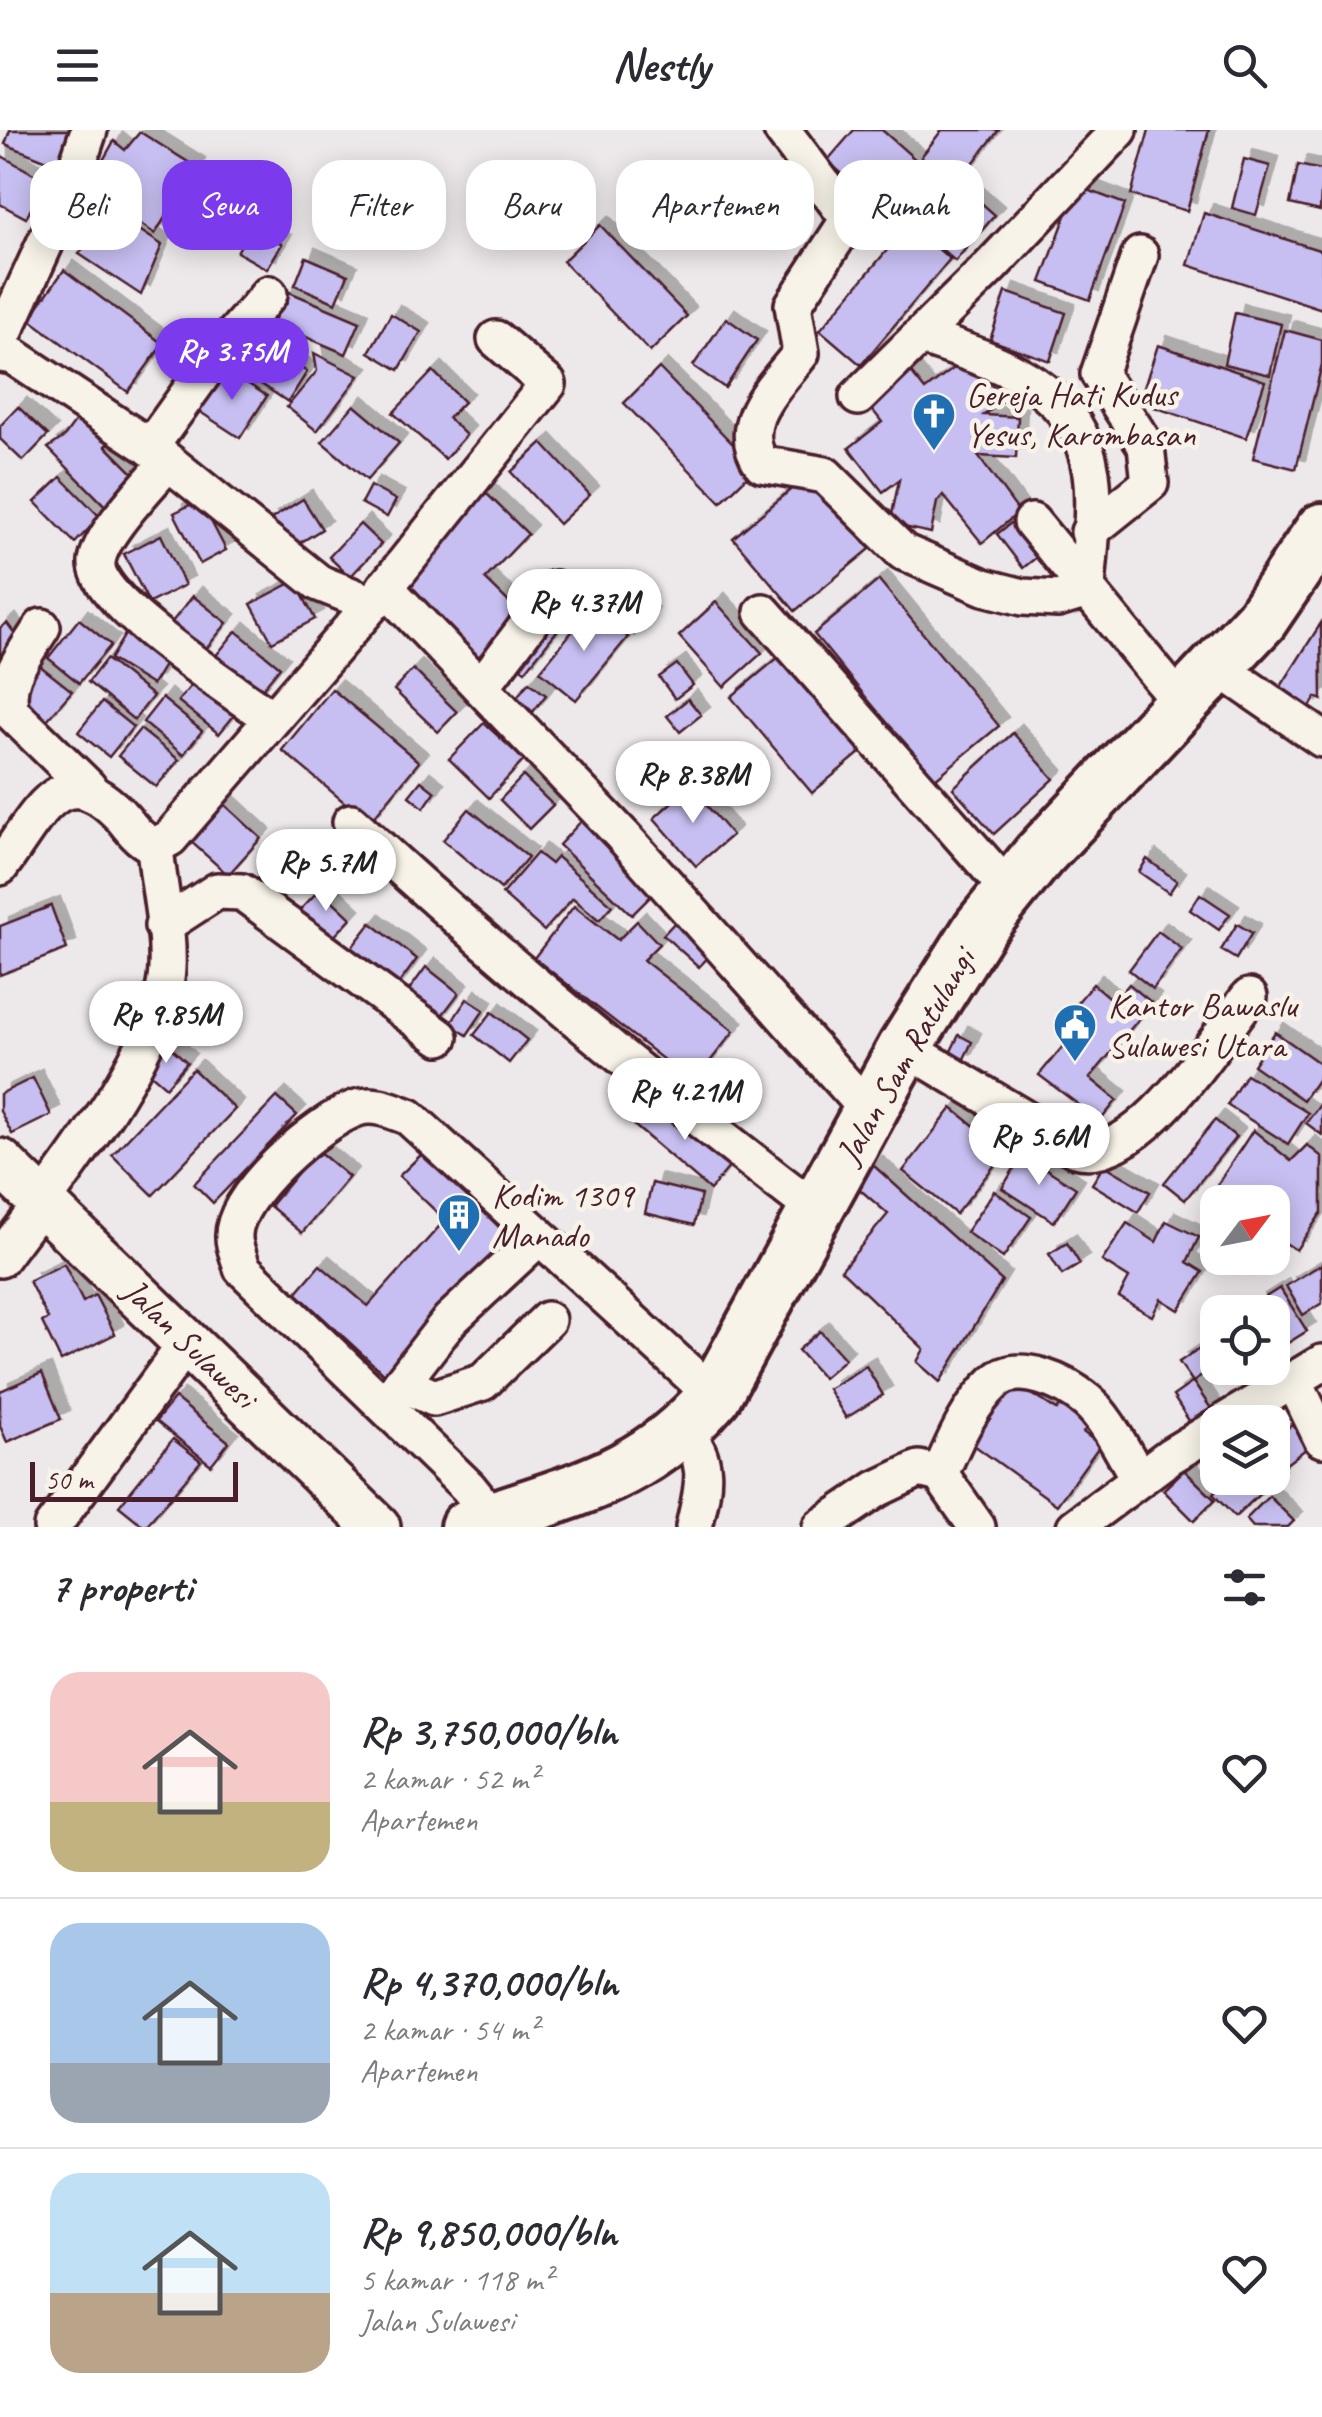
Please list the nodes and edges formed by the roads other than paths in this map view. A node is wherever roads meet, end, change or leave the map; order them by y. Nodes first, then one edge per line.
1 (89, 130) edge
2 (782, 130) edge
3 (1119, 130) edge
4 (1140, 255) dead end
5 (269, 294) dead end
6 (920, 336) junction
7 (496, 339) dead end
8 (0, 342) edge
9 (0, 354) edge
10 (858, 397) dead end
11 (159, 454) junction
12 (1032, 522) dead end
13 (1089, 532) junction
14 (1315, 561) edge
15 (555, 590) dead end
16 (1087, 590) junction
17 (379, 595) junction
18 (763, 612) dead end
19 (42, 626) dead end
20 (1216, 665) junction
21 (481, 687) junction
22 (1181, 703) junction
23 (271, 718) junction
24 (1322, 739) edge
25 (88, 787) junction
26 (351, 822) dead end
27 (155, 846) junction
28 (0, 867) edge
29 (1008, 889) junction
30 (163, 926) junction
31 (1249, 997) dead end
32 (440, 1037) dead end
33 (905, 1047) junction
34 (869, 1111) junction
35 (0, 1162) edge
36 (42, 1201) junction
37 (817, 1211) junction
38 (538, 1238) junction
39 (0, 1258) edge
40 (547, 1320) dead end
41 (189, 1340) junction
42 (1308, 1372) edge
43 (393, 1394) junction
44 (1253, 1405) edge
45 (699, 1414) junction
46 (1322, 1438) edge
47 (1200, 1439) edge
48 (940, 1474) junction
49 (1139, 1478) junction
50 (480, 1522) edge
51 (52, 1527) edge
52 (377, 1527) edge
53 (694, 1527) edge
54 (821, 1527) edge
55 (977, 1527) edge
56 (1076, 1527) edge

1 - 8 street
2 - 16 street
3 - 6 street
4 - 13 street
5 - 11 street
6 - 10 street
6 - 13 street
7 - 17 street
9 - 11 street
11 - 17 street
11 - 23 street
12 - 16 street
13 - 16 street
14 - 20 highway, Jalan Sam Ratulangi
15 - 21 street
16 - 22 street
17 - 21 street
17 - 23 street
18 - 29 street
19 - 25 street
20 - 22 highway, Jalan Sam Ratulangi
20 - 24 street
21 - 34 street
22 - 29 highway, Jalan Sam Ratulangi
23 - 27 street
25 - 27 street
25 - 28 street
26 - 37 street
27 - 30 street
29 - 33 highway, Jalan Sam Ratulangi
30 - 32 street
30 - 36 street
31 - 33 street
33 - 34 highway, Jalan Sam Ratulangi
34 - 37 highway, Jalan Sam Ratulangi
35 - 36 main road, Jalan Sulawesi
36 - 39 street
36 - 41 main road, Jalan Sulawesi
37 - 45 highway, Jalan Sam Ratulangi
38 - 43 street
38 - 43 street
38 - 45 street
40 - 43 street
41 - 51 street
41 - 52 main road, Jalan Sulawesi
42 - 44 street
42 - 46 street
43 - 50 street
45 - 50 highway, Jalan Sam Ratulangi
45 - 53 street
47 - 49 street
48 - 49 street
48 - 54 street
48 - 55 street
49 - 56 street

